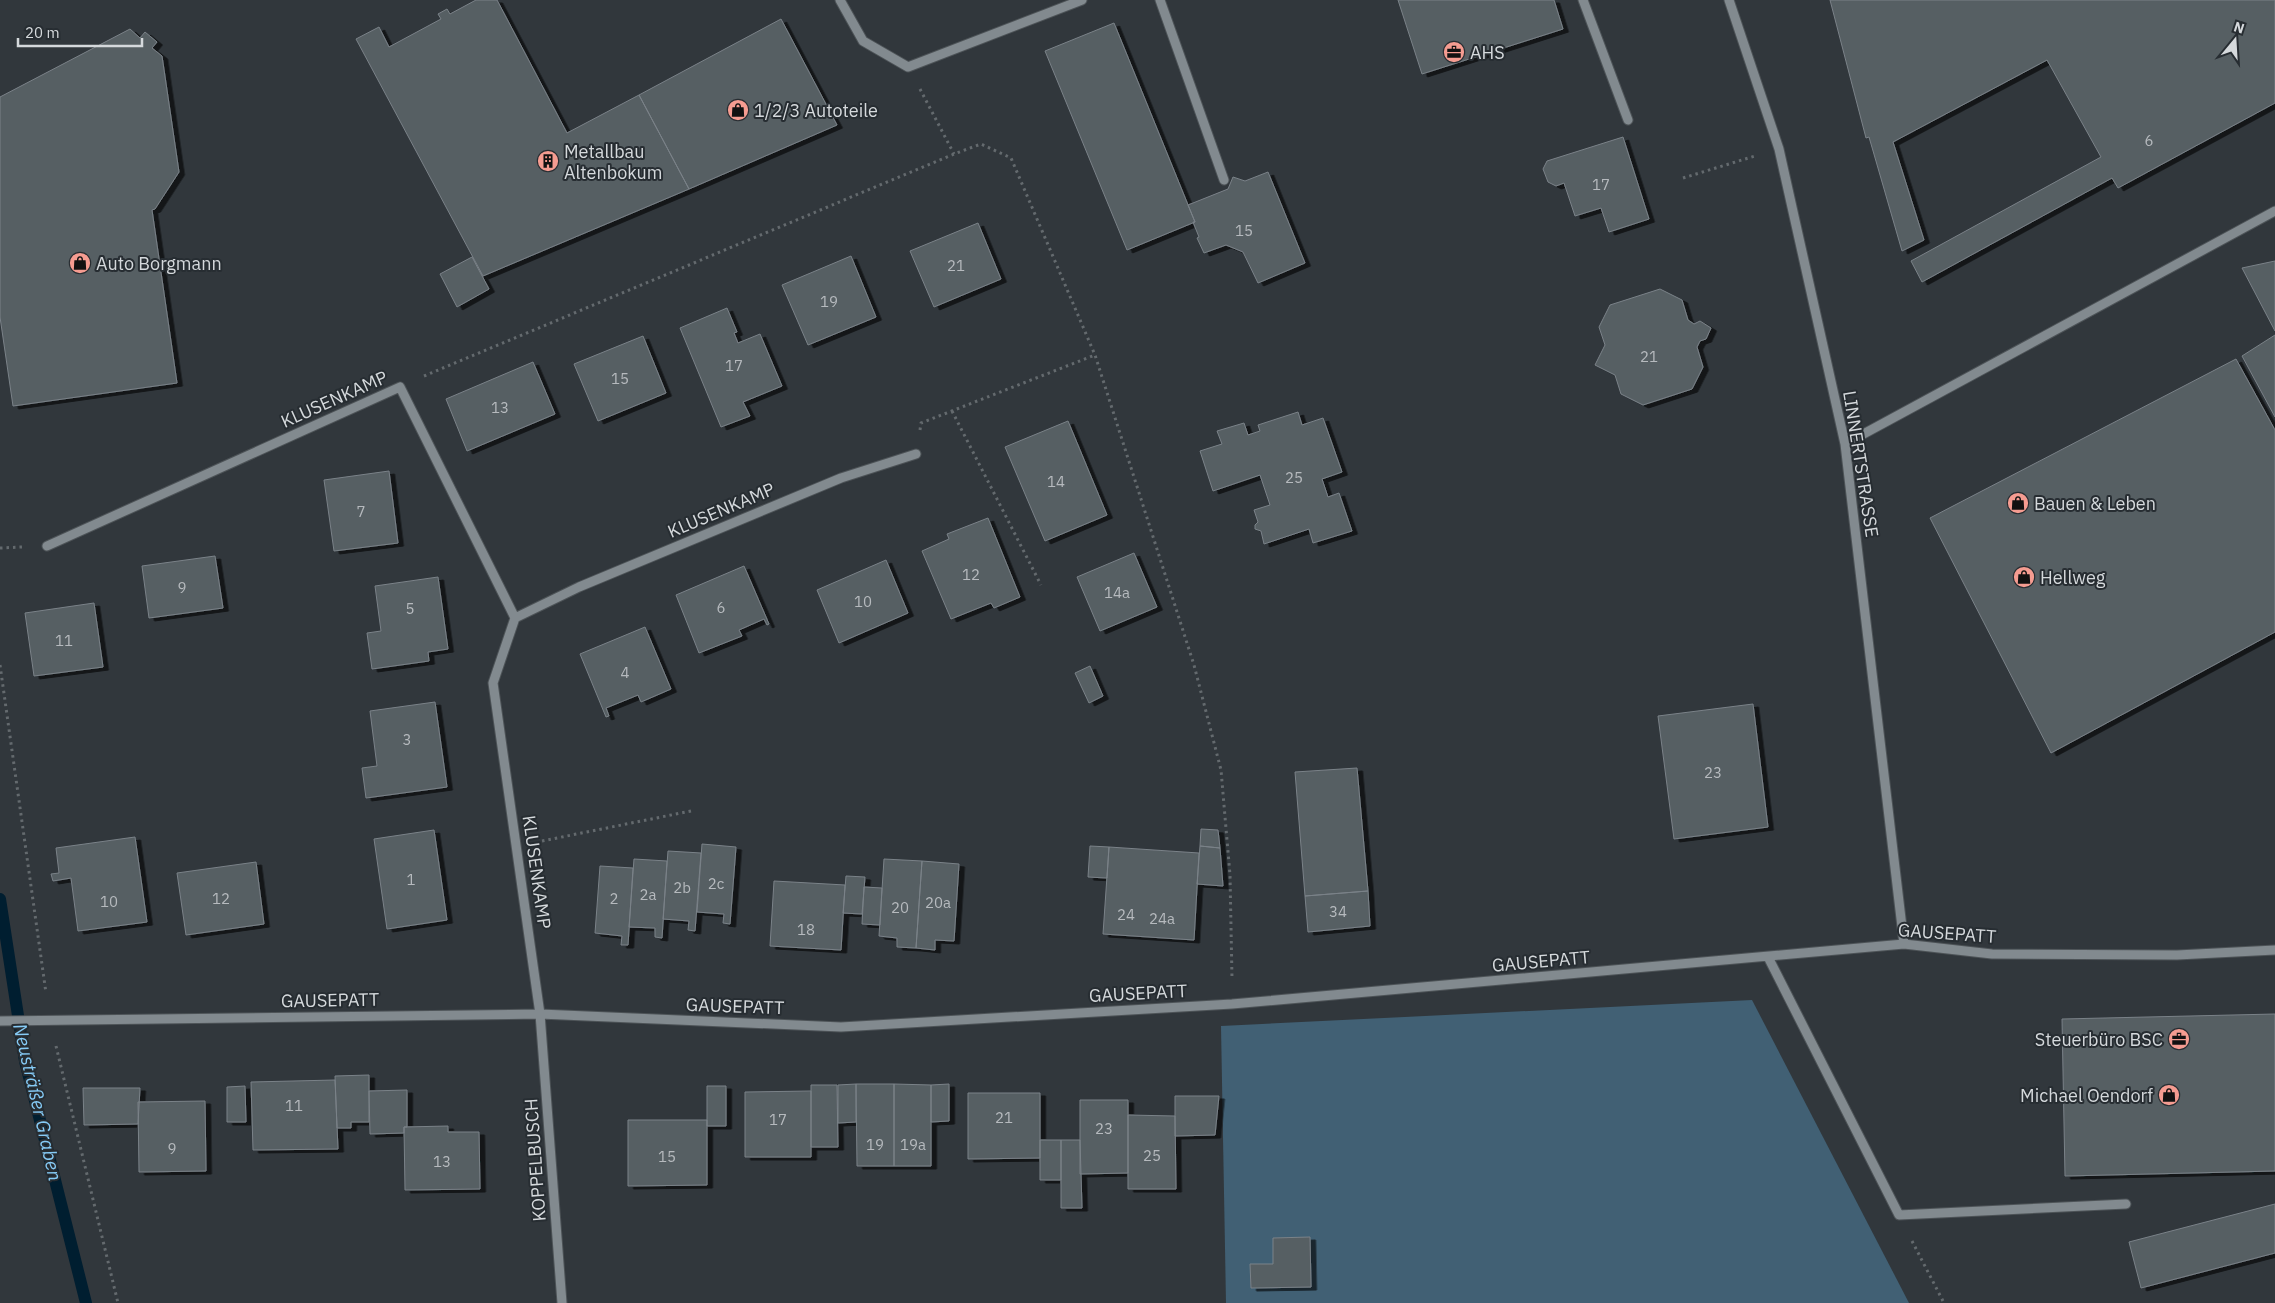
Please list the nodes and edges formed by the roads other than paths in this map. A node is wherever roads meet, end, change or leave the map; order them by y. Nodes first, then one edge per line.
1 (840, 0) edge
2 (1082, 0) edge
3 (1160, 0) edge
4 (1582, 0) edge
5 (1729, 0) edge
6 (1628, 120) dead end
7 (1224, 180) dead end
8 (2275, 211) edge
9 (1845, 444) junction
10 (916, 454) road end
11 (47, 546) dead end
12 (515, 618) junction
13 (1904, 944) junction
14 (2275, 950) edge
15 (1768, 957) junction
16 (540, 1014) junction
17 (0, 1021) edge
18 (2126, 1204) dead end
19 (562, 1303) edge

1 - 2 street
3 - 7 street
4 - 6 street
5 - 9 street, LINNERTSTRASSE
8 - 9 street
9 - 13 street, LINNERTSTRASSE
10 - 12 street, KLUSENKAMP
11 - 12 street, KLUSENKAMP
12 - 16 street, KLUSENKAMP
13 - 14 street, GAUSEPATT
13 - 15 street, GAUSEPATT
15 - 16 street, GAUSEPATT
15 - 18 street
16 - 17 street, GAUSEPATT
16 - 19 street, KOPPELBUSCH

